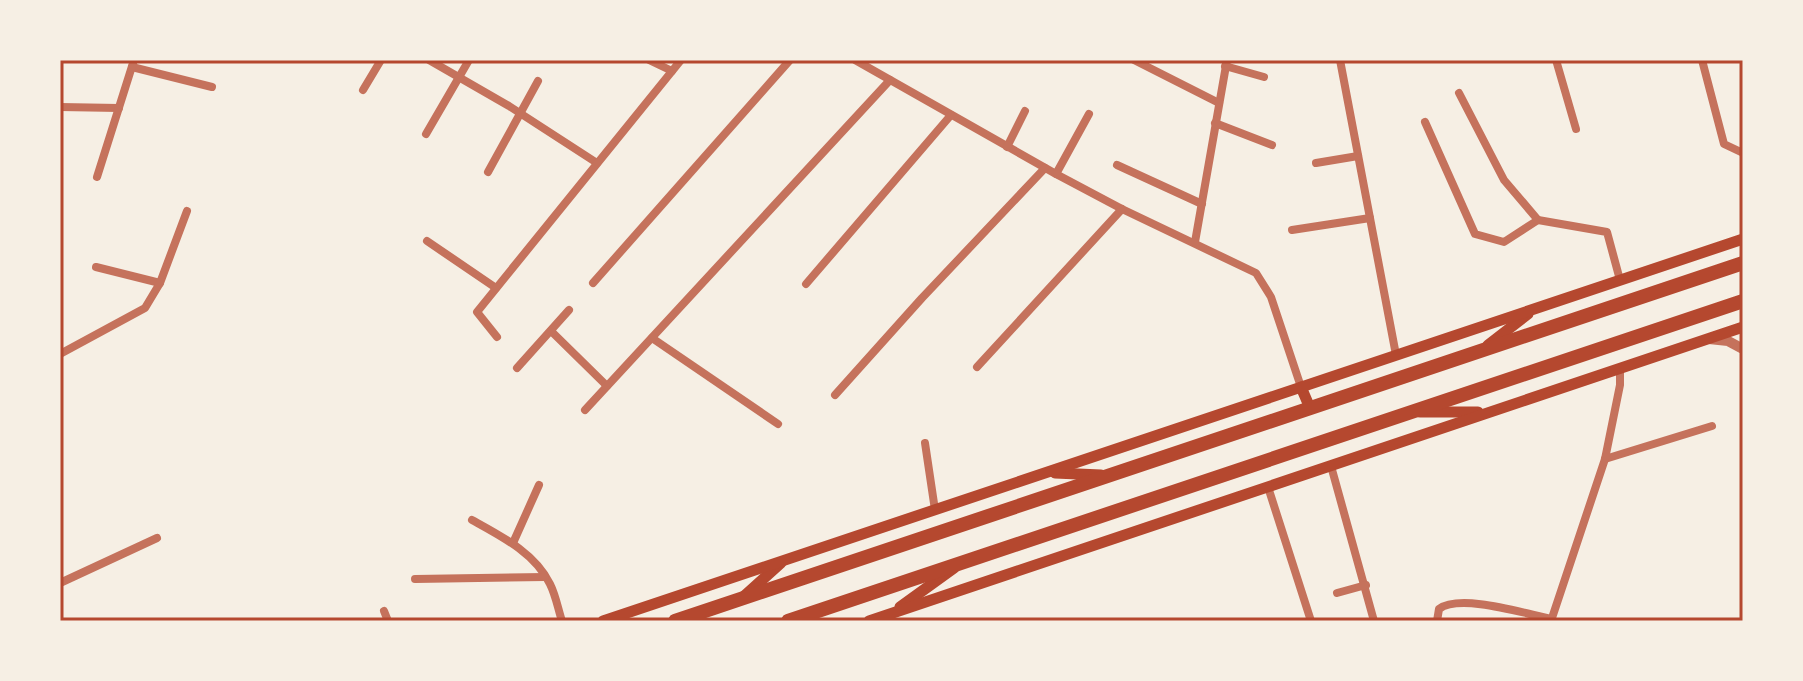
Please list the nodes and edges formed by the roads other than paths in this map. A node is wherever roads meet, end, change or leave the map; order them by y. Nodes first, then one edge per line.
1 (381, 60) edge
2 (429, 60) edge
3 (469, 60) edge
4 (649, 60) edge
5 (681, 60) edge
6 (790, 60) edge
7 (855, 60) edge
8 (1134, 60) edge
9 (1340, 60) edge
10 (1556, 60) edge
11 (1702, 60) edge
12 (133, 63) edge
13 (1226, 63) edge
14 (672, 71) junction
15 (458, 77) junction
16 (1264, 77) dead end
17 (890, 80) junction
18 (538, 81) dead end
19 (212, 87) dead end
20 (363, 90) dead end
21 (1459, 93) dead end
22 (1219, 103) junction
23 (60, 107) edge
24 (119, 108) junction
25 (1025, 111) dead end
26 (520, 113) junction
27 (1089, 114) dead end
28 (951, 115) junction
29 (1425, 122) dead end
30 (1215, 123) junction
31 (1576, 129) dead end
32 (426, 134) dead end
33 (1272, 145) dead end
34 (1007, 147) junction
35 (1743, 153) edge
36 (1358, 156) junction
37 (597, 163) junction
38 (1316, 163) dead end
39 (1117, 165) dead end
40 (1045, 168) junction
41 (488, 172) dead end
42 (1056, 174) junction
43 (97, 177) dead end
44 (1202, 204) junction
45 (1122, 209) junction
46 (187, 211) dead end
47 (1370, 218) junction
48 (1538, 220) junction
49 (1292, 230) dead end
50 (1743, 239) edge
51 (427, 241) dead end
52 (1195, 242) junction
53 (1743, 263) edge
54 (96, 267) dead end
55 (1620, 280) junction
56 (160, 283) junction
57 (593, 283) dead end
58 (806, 284) dead end
59 (496, 288) junction
60 (1743, 301) edge
61 (1534, 309) junction
62 (569, 310) dead end
63 (1743, 327) edge
64 (551, 331) junction
65 (497, 337) dead end
66 (652, 338) junction
67 (1707, 339) junction
68 (1743, 349) edge
69 (1481, 351) junction
70 (60, 354) edge
71 (1396, 355) junction
72 (977, 367) dead end
73 (517, 368) dead end
74 (1620, 368) junction
75 (607, 386) junction
76 (1301, 387) junction
77 (835, 395) dead end
78 (1310, 408) junction
79 (585, 410) dead end
80 (1491, 411) junction
81 (1411, 412) junction
82 (778, 424) dead end
83 (1712, 426) dead end
84 (925, 443) dead end
85 (1605, 459) junction
86 (1331, 466) junction
87 (1045, 473) junction
88 (1110, 475) junction
89 (539, 485) dead end
90 (1268, 487) junction
91 (935, 510) junction
92 (472, 520) dead end
93 (157, 538) dead end
94 (513, 543) junction
95 (784, 560) junction
96 (962, 563) junction
97 (545, 577) junction
98 (415, 579) dead end
99 (60, 583) edge
100 (1366, 585) junction
101 (1337, 593) dead end
102 (741, 599) junction
103 (384, 611) dead end
104 (889, 614) junction
105 (1551, 620) edge
106 (388, 621) edge
107 (562, 621) edge
108 (603, 621) edge
109 (675, 621) edge
110 (788, 621) edge
111 (869, 621) edge
112 (1311, 621) edge
113 (1374, 621) edge
114 (1437, 621) edge

1 - 20 street
2 - 15 street
3 - 15 street
4 - 14 street
5 - 14 street
6 - 57 street
7 - 17 street
8 - 22 street
9 - 36 street
10 - 31 street
11 - 35 street
12 - 19 street
12 - 24 street
13 - 16 street
13 - 22 street
14 - 37 street
15 - 26 street
15 - 32 street
17 - 28 street
17 - 66 street
18 - 26 street
21 - 48 street
22 - 30 street
23 - 24 street
24 - 43 street
25 - 34 street
26 - 37 street
26 - 41 street
27 - 42 street
28 - 34 street
28 - 58 street
29 - 48 street
30 - 33 street
30 - 44 street
34 - 40 street
36 - 38 street
36 - 47 street
37 - 59 street
39 - 44 street
40 - 42 street
40 - 77 street
42 - 45 street
44 - 52 street
45 - 52 street
45 - 72 street
46 - 56 street
47 - 49 street
47 - 71 street
48 - 55 street
50 - 55 main road
51 - 59 street
52 - 76 street
53 - 69 highway
54 - 56 street
55 - 61 main road
56 - 70 street
59 - 65 street
60 - 81 highway
61 - 69 main road
61 - 71 main road
62 - 64 street
63 - 67 main road
64 - 73 street
64 - 75 street
66 - 75 street
66 - 82 street
67 - 68 street
67 - 74 main road
69 - 78 highway
71 - 76 main road
74 - 80 main road
74 - 85 street
75 - 79 street
76 - 78 main road
76 - 87 main road
78 - 88 highway
80 - 81 main road
80 - 86 main road
81 - 96 highway
83 - 85 street
84 - 91 street
85 - 105 street
86 - 90 main road
86 - 100 street
87 - 88 main road
87 - 91 main road
88 - 102 highway
89 - 94 street
90 - 104 main road
90 - 112 street
91 - 95 main road
92 - 94 street
93 - 99 street
94 - 97 street
95 - 102 main road
95 - 108 main road
96 - 104 main road
96 - 110 highway
97 - 98 street
97 - 107 street
100 - 101 street
100 - 113 street
102 - 109 highway
103 - 106 street
104 - 111 main road
105 - 114 street

